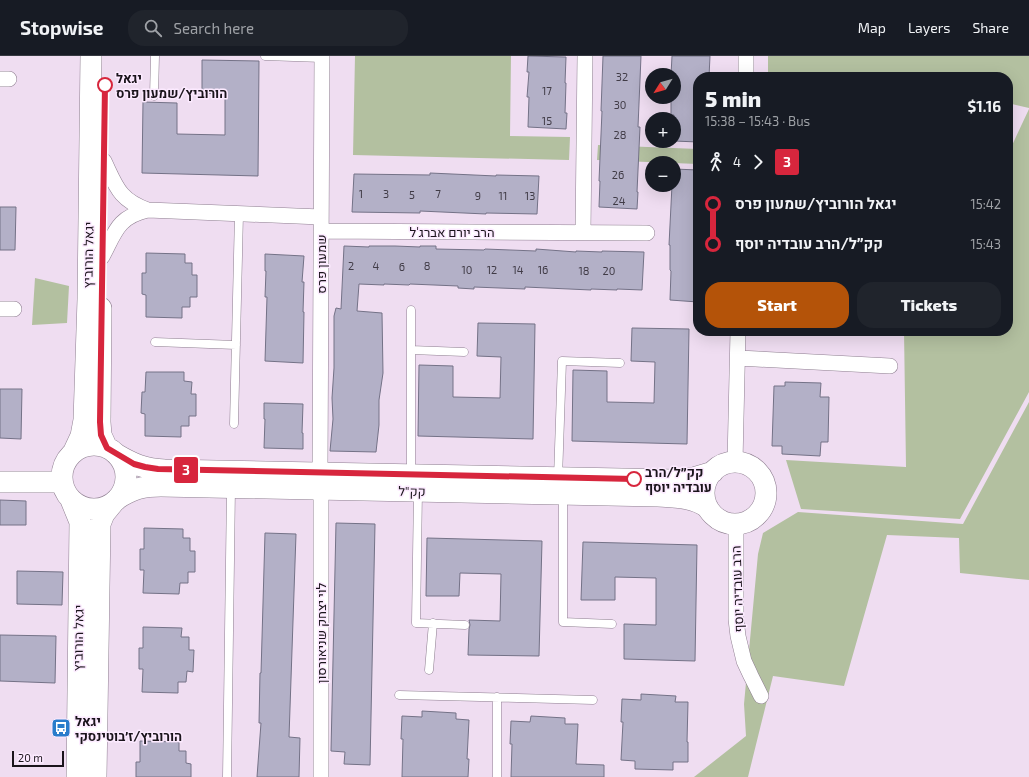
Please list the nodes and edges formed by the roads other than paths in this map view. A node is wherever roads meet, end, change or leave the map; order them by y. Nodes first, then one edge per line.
1 (91, 56) edge
2 (105, 56) edge
3 (155, 56) edge
4 (265, 56) edge
5 (585, 56) edge
6 (746, 56) edge
7 (322, 57) edge
8 (746, 72) edge
9 (154, 96) dead end
10 (104, 161) junction
11 (148, 210) junction
12 (239, 214) junction
13 (321, 224) junction
14 (583, 232) junction
15 (647, 233) dead end
16 (102, 257) junction
17 (411, 310) dead end
18 (738, 336) edge
19 (156, 342) dead end
20 (236, 345) junction
21 (411, 350) junction
22 (464, 352) dead end
23 (738, 358) junction
24 (620, 363) dead end
25 (890, 366) dead end
26 (234, 424) dead end
27 (74, 451) junction
28 (112, 451) junction
29 (735, 462) junction
30 (713, 472) junction
31 (321, 481) junction
32 (0, 482) edge
33 (414, 483) junction
34 (560, 486) junction
35 (231, 488) junction
36 (67, 491) junction
37 (115, 501) junction
38 (708, 508) junction
39 (736, 525) junction
40 (434, 623) junction
41 (612, 624) dead end
42 (465, 625) dead end
43 (429, 670) dead end
44 (399, 694) dead end
45 (761, 696) dead end
46 (497, 697) junction
47 (593, 700) dead end
48 (76, 777) edge
49 (96, 777) edge
50 (227, 777) edge
51 (321, 777) edge
52 (497, 777) edge

1 - 27 main road, יגאל הורוביץ
2 - 10 main road, יגאל הורוביץ
3 - 9 lane
4 - 7 lane
5 - 14 street
6 - 8 street
7 - 13 street, שמעון פרס
10 - 11 street
10 - 16 main road, יגאל הורוביץ
11 - 12 street, הרב יורם אברג'ל
11 - 16 street
12 - 13 street, הרב יורם אברג'ל
12 - 20 lane
13 - 14 street, הרב יורם אברג'ל
13 - 31 street, שמעון פרס
14 - 15 street, הרב יורם אברג'ל
16 - 28 main road, יגאל הורוביץ
17 - 21 lane
18 - 23 street
19 - 20 lane
20 - 26 lane
21 - 22 lane
21 - 33 lane
23 - 25 street
23 - 29 street
24 - 34 lane
27 - 28 main road
27 - 36 main road
28 - 31 main road, קק"ל
28 - 37 main road
29 - 30 main road
29 - 39 main road
30 - 34 main road, קק"ל
30 - 38 main road
31 - 33 main road, קק"ל
31 - 35 main road, קק"ל
31 - 51 street, לוי יצחק שניאורסון
32 - 36 main road
33 - 34 main road, קק"ל
33 - 40 lane
34 - 38 main road, קק"ל
34 - 41 lane
35 - 37 main road, קק"ל
35 - 50 lane
36 - 37 main road
36 - 48 main road, יגאל הורוביץ
37 - 49 main road, יגאל הורוביץ
38 - 39 main road
39 - 45 street, הרב עובדיה יוסף
40 - 42 lane
40 - 43 lane
44 - 46 lane
46 - 47 lane
46 - 52 lane

